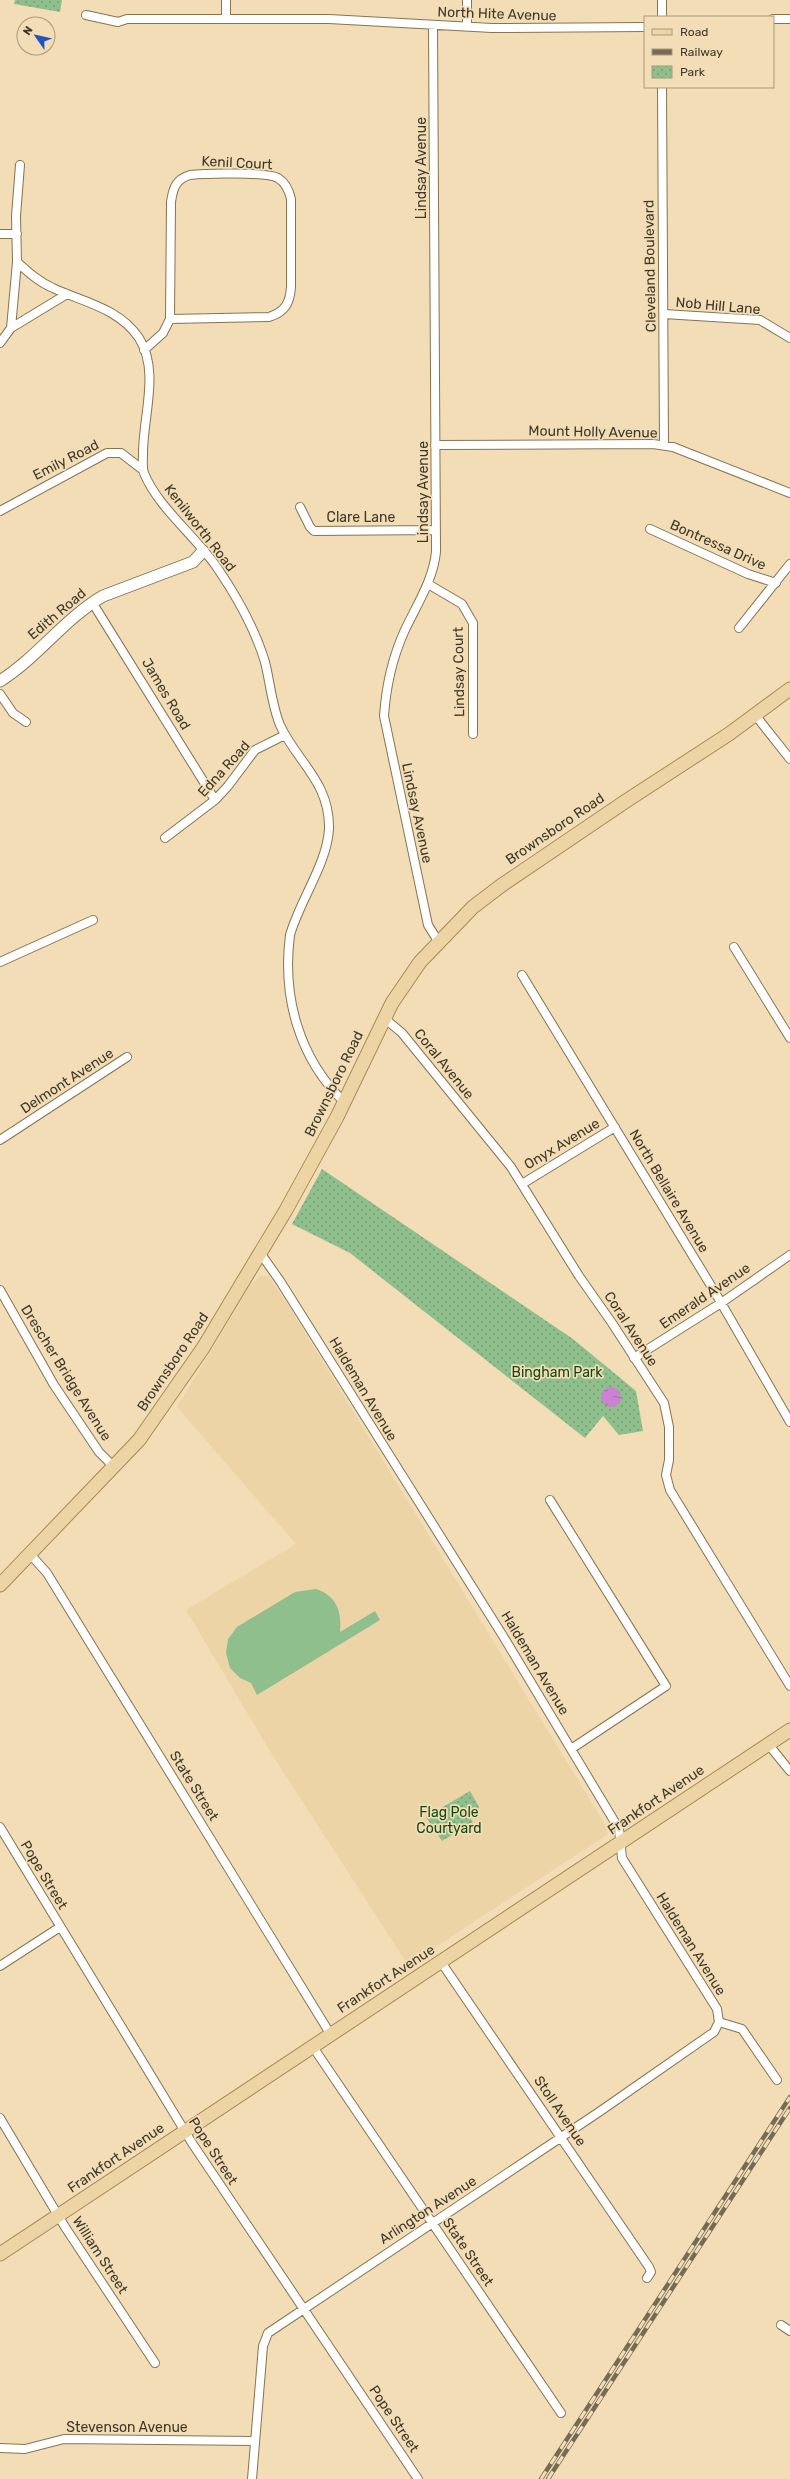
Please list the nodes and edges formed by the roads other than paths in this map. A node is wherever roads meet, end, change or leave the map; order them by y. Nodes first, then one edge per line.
1 (226, 0) edge
2 (467, 0) edge
3 (662, 0) edge
4 (86, 15) dead end
5 (662, 16) edge
6 (226, 19) junction
7 (774, 19) edge
8 (790, 19) edge
9 (432, 25) junction
10 (467, 26) junction
11 (644, 27) edge
12 (662, 88) edge
13 (20, 165) dead end
14 (0, 234) edge
15 (17, 234) junction
16 (17, 262) junction
17 (67, 294) junction
18 (664, 314) junction
19 (170, 319) junction
20 (11, 328) junction
21 (790, 338) edge
22 (0, 343) edge
23 (144, 350) junction
24 (435, 445) junction
25 (664, 445) junction
26 (143, 470) junction
27 (790, 493) edge
28 (300, 507) dead end
29 (0, 511) edge
30 (650, 529) dead end
31 (436, 530) junction
32 (203, 551) junction
33 (790, 564) edge
34 (776, 583) junction
35 (428, 584) junction
36 (92, 602) junction
37 (739, 628) dead end
38 (0, 681) edge
39 (790, 689) edge
40 (0, 694) edge
41 (756, 716) junction
42 (26, 722) dead end
43 (285, 734) junction
44 (472, 734) dead end
45 (790, 759) edge
46 (215, 800) junction
47 (165, 838) dead end
48 (93, 920) dead end
49 (438, 941) junction
50 (734, 947) dead end
51 (0, 962) edge
52 (522, 975) dead end
53 (384, 1018) junction
54 (790, 1038) edge
55 (128, 1057) dead end
56 (344, 1102) junction
57 (615, 1127) junction
58 (0, 1140) edge
59 (522, 1184) junction
60 (261, 1254) junction
61 (790, 1255) edge
62 (0, 1290) edge
63 (721, 1303) junction
64 (634, 1358) junction
65 (790, 1422) edge
66 (114, 1467) junction
67 (550, 1500) dead end
68 (30, 1554) junction
69 (0, 1585) edge
70 (790, 1686) edge
71 (790, 1730) edge
72 (768, 1744) junction
73 (571, 1749) junction
74 (790, 1772) edge
75 (0, 1827) edge
76 (621, 1844) junction
77 (60, 1927) junction
78 (441, 1962) junction
79 (0, 1966) edge
80 (720, 2022) junction
81 (331, 2035) junction
82 (313, 2047) junction
83 (777, 2080) dead end
84 (0, 2118) edge
85 (184, 2132) junction
86 (562, 2137) junction
87 (58, 2215) junction
88 (433, 2222) junction
89 (0, 2254) edge
90 (648, 2278) dead end
91 (303, 2308) junction
92 (781, 2325) dead end
93 (790, 2330) edge
94 (155, 2363) dead end
95 (561, 2413) dead end
96 (255, 2441) junction
97 (0, 2448) edge
98 (252, 2479) edge
99 (418, 2479) edge

1 - 6 street
2 - 10 street
3 - 5 street
4 - 6 street, North Hite Avenue
6 - 9 street, North Hite Avenue
7 - 8 street
9 - 10 street, North Hite Avenue
9 - 24 street, Lindsay Avenue
10 - 11 street, North Hite Avenue
12 - 18 street, Cleveland Boulevard
13 - 15 street
14 - 15 street
15 - 16 street
16 - 17 street, Kenilworth Road
16 - 20 street
17 - 20 street
17 - 23 street, Kenilworth Road
18 - 21 street, Nob Hill Lane
18 - 25 street, Cleveland Boulevard
19 - 19 street, Kenil Court
19 - 23 street
20 - 22 street
23 - 26 street, Kenilworth Road
24 - 25 street, Mount Holly Avenue
24 - 31 street, Lindsay Avenue
25 - 27 street, Mount Holly Avenue
26 - 29 street, Emily Road
26 - 32 street, Kenilworth Road
28 - 31 street, Clare Lane
30 - 34 street, Bontressa Drive
31 - 35 street, Lindsay Avenue
32 - 36 street, Edith Road
32 - 43 street, Kenilworth Road
33 - 34 street
34 - 37 street
35 - 44 street, Lindsay Court
35 - 49 street, Lindsay Avenue
36 - 38 street, Edith Road
36 - 46 street, James Road
39 - 41 main road, Brownsboro Road
40 - 42 street
41 - 45 street
41 - 49 main road, Brownsboro Road
43 - 46 street, Edna Road
43 - 56 street, Kenilworth Road
46 - 47 street, Edna Road
48 - 51 street
49 - 53 main road, Brownsboro Road
50 - 54 street
52 - 57 street, North Bellaire Avenue
53 - 56 main road, Brownsboro Road
53 - 59 street, Coral Avenue
55 - 58 street, Delmont Avenue
56 - 60 main road, Brownsboro Road
57 - 59 street, Onyx Avenue
57 - 63 street, North Bellaire Avenue
59 - 64 street, Coral Avenue
60 - 66 main road, Brownsboro Road
60 - 73 street, Haldeman Avenue
61 - 63 street, Emerald Avenue
62 - 66 street, Drescher Bridge Avenue
63 - 64 street, Emerald Avenue
63 - 65 street, North Bellaire Avenue
64 - 70 street, Coral Avenue
66 - 68 main road, Brownsboro Road
67 - 73 street
68 - 69 main road, Brownsboro Road
68 - 81 street, State Street
71 - 72 main road, Frankfort Avenue
72 - 74 street
72 - 76 main road, Frankfort Avenue
73 - 76 street, Haldeman Avenue
75 - 77 street, Pope Street
76 - 78 main road, Frankfort Avenue
76 - 80 street, Haldeman Avenue
77 - 79 street
77 - 85 street, Pope Street
78 - 81 main road, Frankfort Avenue
78 - 86 street, Stoll Avenue
80 - 83 street
80 - 86 street, Arlington Avenue
81 - 82 main road, Frankfort Avenue
82 - 85 main road, Frankfort Avenue
82 - 88 street, State Street
84 - 87 street, William Street
85 - 87 main road, Frankfort Avenue
85 - 91 street, Pope Street
86 - 88 street, Arlington Avenue
86 - 90 street, Stoll Avenue
87 - 89 main road, Frankfort Avenue
87 - 94 street, William Street
88 - 91 street, Arlington Avenue
88 - 95 street, State Street
91 - 96 street, Arlington Avenue
91 - 99 street, Pope Street
92 - 93 street
96 - 97 street, Stevenson Avenue
96 - 98 street, Arlington Avenue

